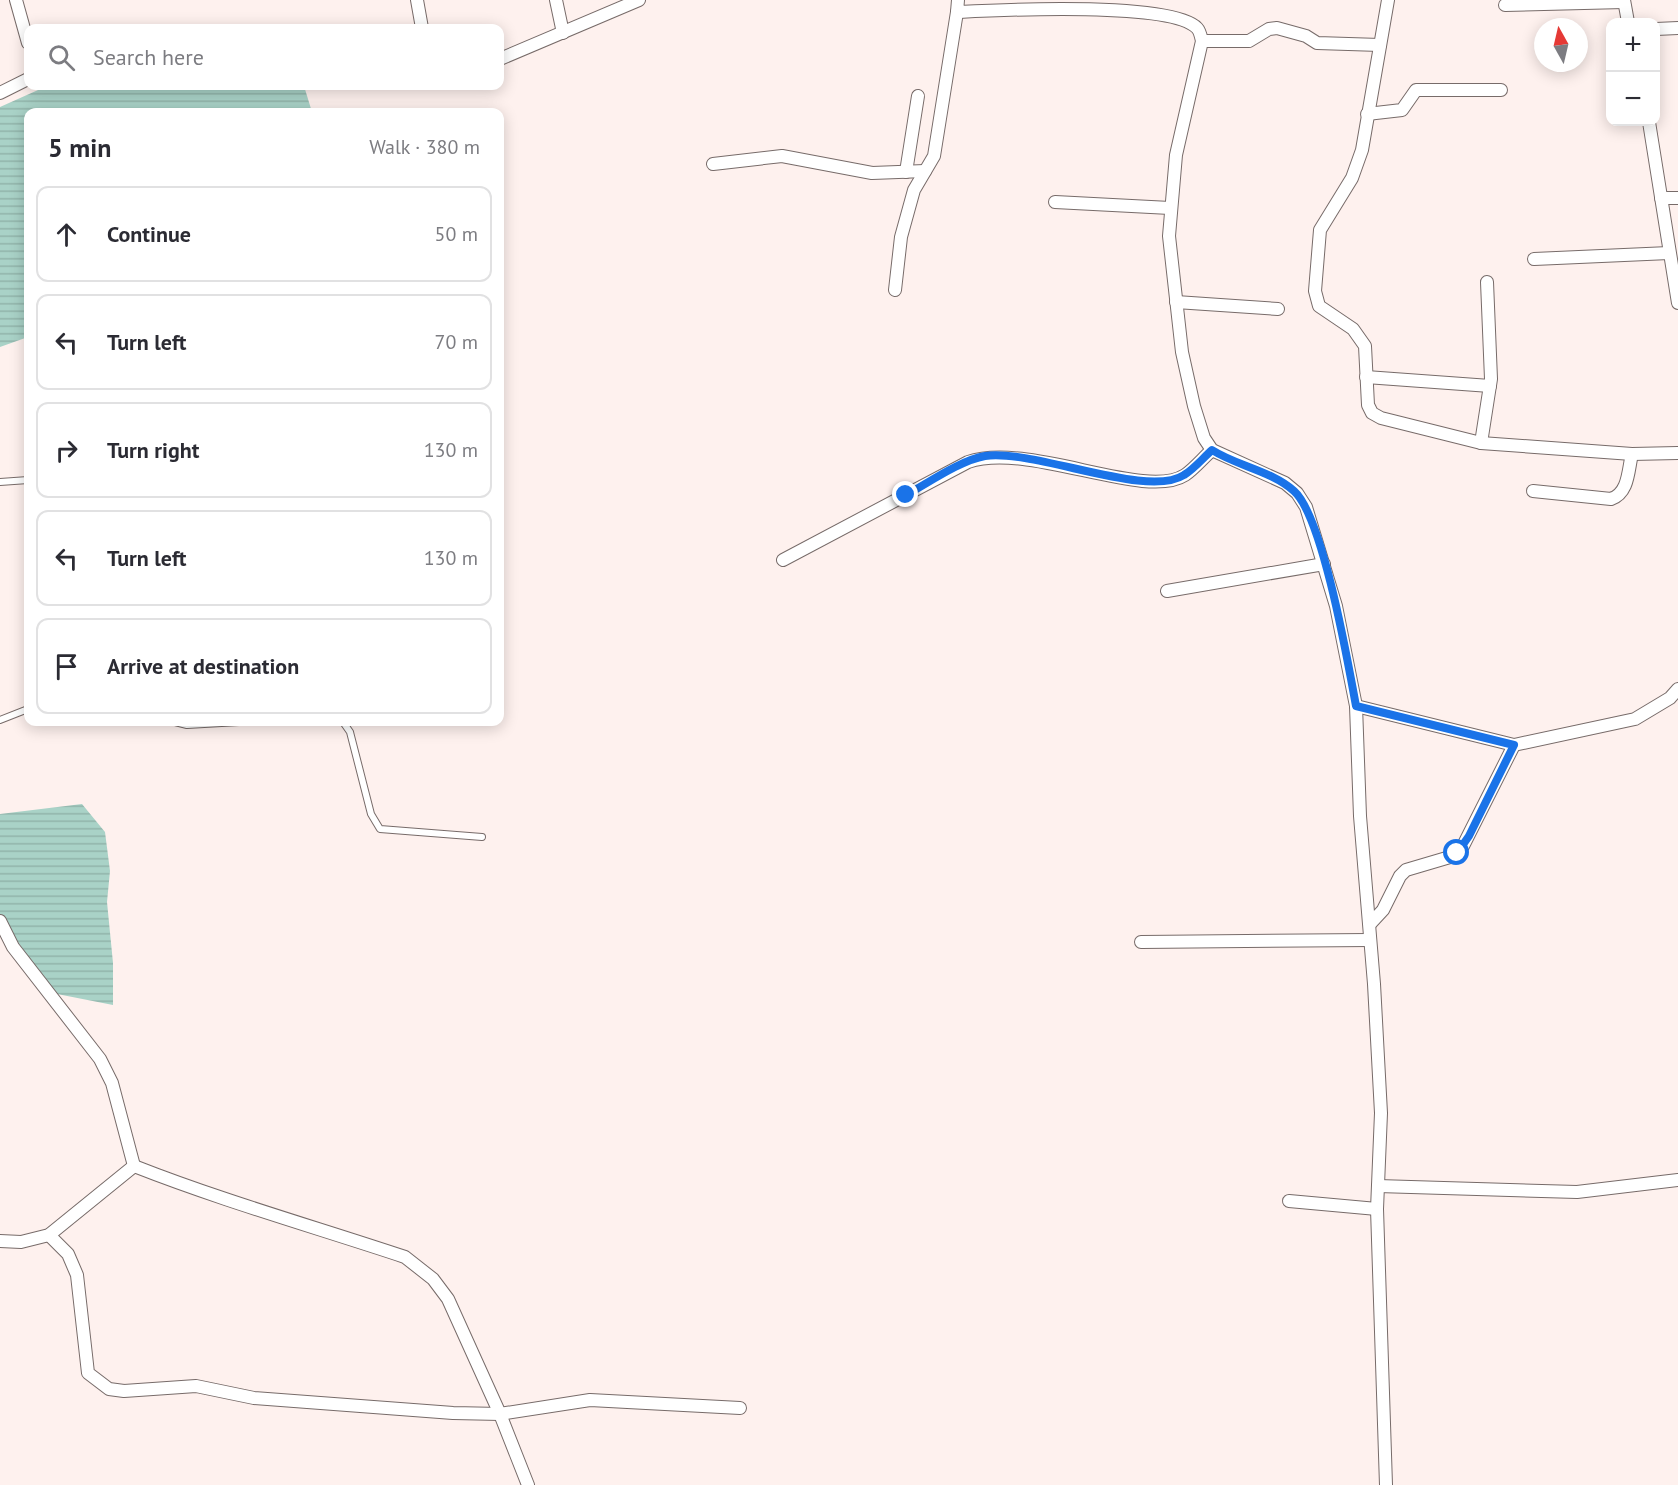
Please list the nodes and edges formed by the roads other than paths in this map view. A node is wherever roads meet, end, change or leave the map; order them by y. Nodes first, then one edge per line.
1 (16, 0) edge
2 (417, 0) edge
3 (556, 0) edge
4 (639, 0) edge
5 (1388, 0) edge
6 (1624, 1) edge
7 (1505, 4) dead end
8 (957, 6) edge
9 (1627, 18) edge
10 (421, 24) edge
11 (1660, 28) edge
12 (1678, 28) edge
13 (24, 29) edge
14 (562, 33) junction
15 (1202, 40) junction
16 (1380, 45) junction
17 (504, 58) edge
18 (24, 82) edge
19 (1501, 90) dead end
20 (0, 93) edge
21 (918, 96) dead end
22 (1367, 114) junction
23 (1650, 126) edge
24 (713, 164) dead end
25 (906, 171) junction
26 (925, 171) junction
27 (1661, 198) junction
28 (1678, 198) edge
29 (1055, 202) dead end
30 (1170, 208) junction
31 (1669, 253) junction
32 (1533, 259) dead end
33 (1487, 282) dead end
34 (895, 290) dead end
35 (1176, 302) junction
36 (1678, 303) edge
37 (1278, 309) dead end
38 (1366, 377) junction
39 (1490, 386) junction
40 (1481, 443) junction
41 (1212, 450) junction
42 (1678, 453) edge
43 (1632, 454) junction
44 (24, 480) edge
45 (0, 482) edge
46 (1533, 491) dead end
47 (783, 560) dead end
48 (1324, 564) junction
49 (1167, 591) dead end
50 (1678, 690) edge
51 (1356, 706) junction
52 (24, 711) edge
53 (0, 720) edge
54 (346, 726) edge
55 (1514, 745) junction
56 (482, 837) dead end
57 (0, 921) edge
58 (1370, 924) junction
59 (1370, 940) junction
60 (1141, 942) dead end
61 (135, 1166) junction
62 (1678, 1180) edge
63 (1378, 1186) junction
64 (1288, 1201) dead end
65 (1377, 1209) junction
66 (49, 1235) junction
67 (0, 1241) edge
68 (740, 1408) dead end
69 (500, 1414) junction
70 (528, 1485) edge
71 (1386, 1485) edge

1 - 13 street
2 - 10 street
3 - 14 street
4 - 14 street
5 - 16 street
6 - 7 street
6 - 9 street
8 - 15 street
8 - 26 street
11 - 12 street
14 - 17 street
15 - 16 street
15 - 30 street
16 - 22 street
18 - 20 street
19 - 22 street
21 - 25 street
22 - 38 street
23 - 27 street
24 - 25 street
25 - 26 street
26 - 34 street
27 - 28 street
27 - 31 street
29 - 30 street
30 - 35 street
31 - 32 street
31 - 36 street
33 - 39 street
35 - 37 street
35 - 41 street
38 - 39 street
38 - 40 street
39 - 40 street
40 - 43 street
41 - 47 street
41 - 48 street
42 - 43 street
43 - 46 street
44 - 45 lane
48 - 49 street
48 - 51 street
50 - 55 street
51 - 55 street
51 - 58 street
52 - 53 lane
54 - 56 lane
55 - 58 street
57 - 61 street
58 - 59 street
59 - 60 street
59 - 63 street
61 - 66 street
61 - 69 street
62 - 63 street
63 - 65 street
64 - 65 street
65 - 71 street
66 - 67 street
66 - 69 street
68 - 69 street
69 - 70 street

